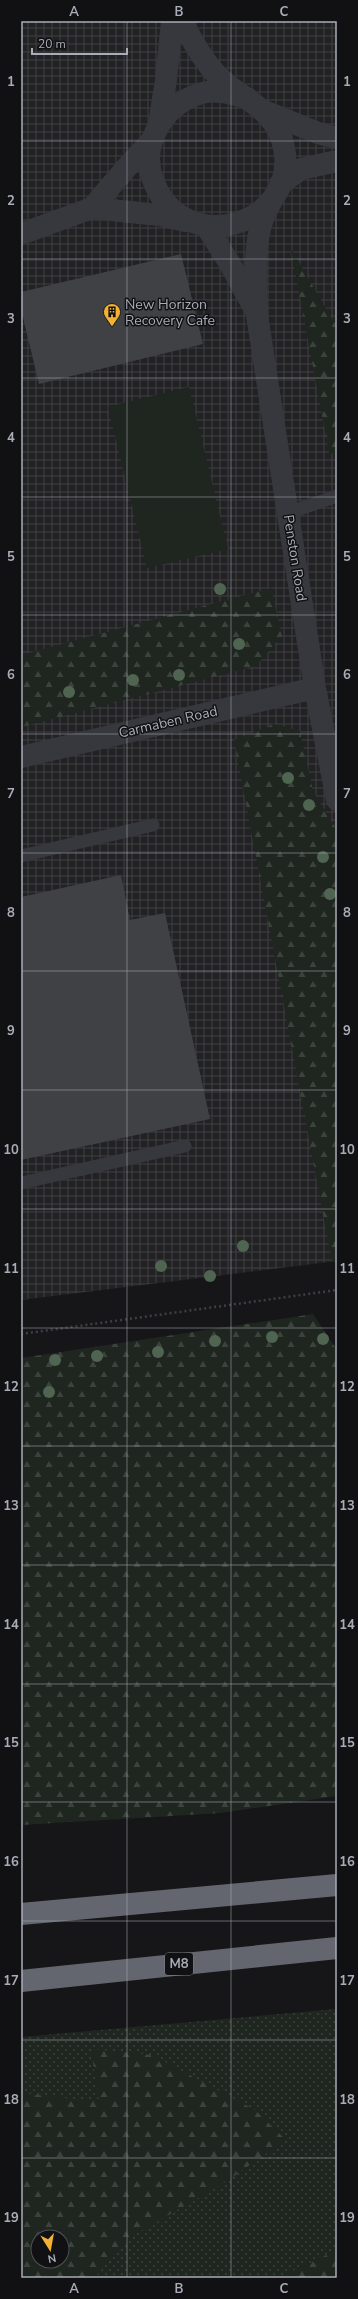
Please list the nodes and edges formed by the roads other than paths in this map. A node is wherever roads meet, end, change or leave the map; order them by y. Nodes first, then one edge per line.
1 (172, 21) edge
2 (182, 21) edge
3 (247, 98) junction
4 (264, 111) junction
5 (156, 132) junction
6 (337, 138) edge
7 (337, 161) edge
8 (279, 187) junction
9 (92, 208) junction
10 (200, 225) junction
11 (21, 234) edge
12 (257, 315) junction
13 (337, 496) edge
14 (288, 513) junction
15 (315, 688) junction
16 (21, 757) edge
17 (337, 800) edge
18 (153, 825) dead end
19 (21, 856) edge
20 (185, 1146) dead end
21 (21, 1183) edge
22 (337, 1885) edge
23 (21, 1914) edge
24 (337, 1948) edge
25 (21, 1981) edge

1 - 5 street
2 - 3 street
3 - 4 street
3 - 5 street
4 - 6 street
4 - 8 street
5 - 9 street
5 - 10 street
7 - 8 street
8 - 10 street
8 - 12 street
9 - 10 street
9 - 11 street
10 - 12 street
12 - 14 street, Penston Road
13 - 14 lane
14 - 15 street, Penston Road
15 - 16 street, Carmaben Road
15 - 17 street, Penston Road
18 - 19 lane
20 - 21 lane
22 - 23 highway
24 - 25 highway, M8

